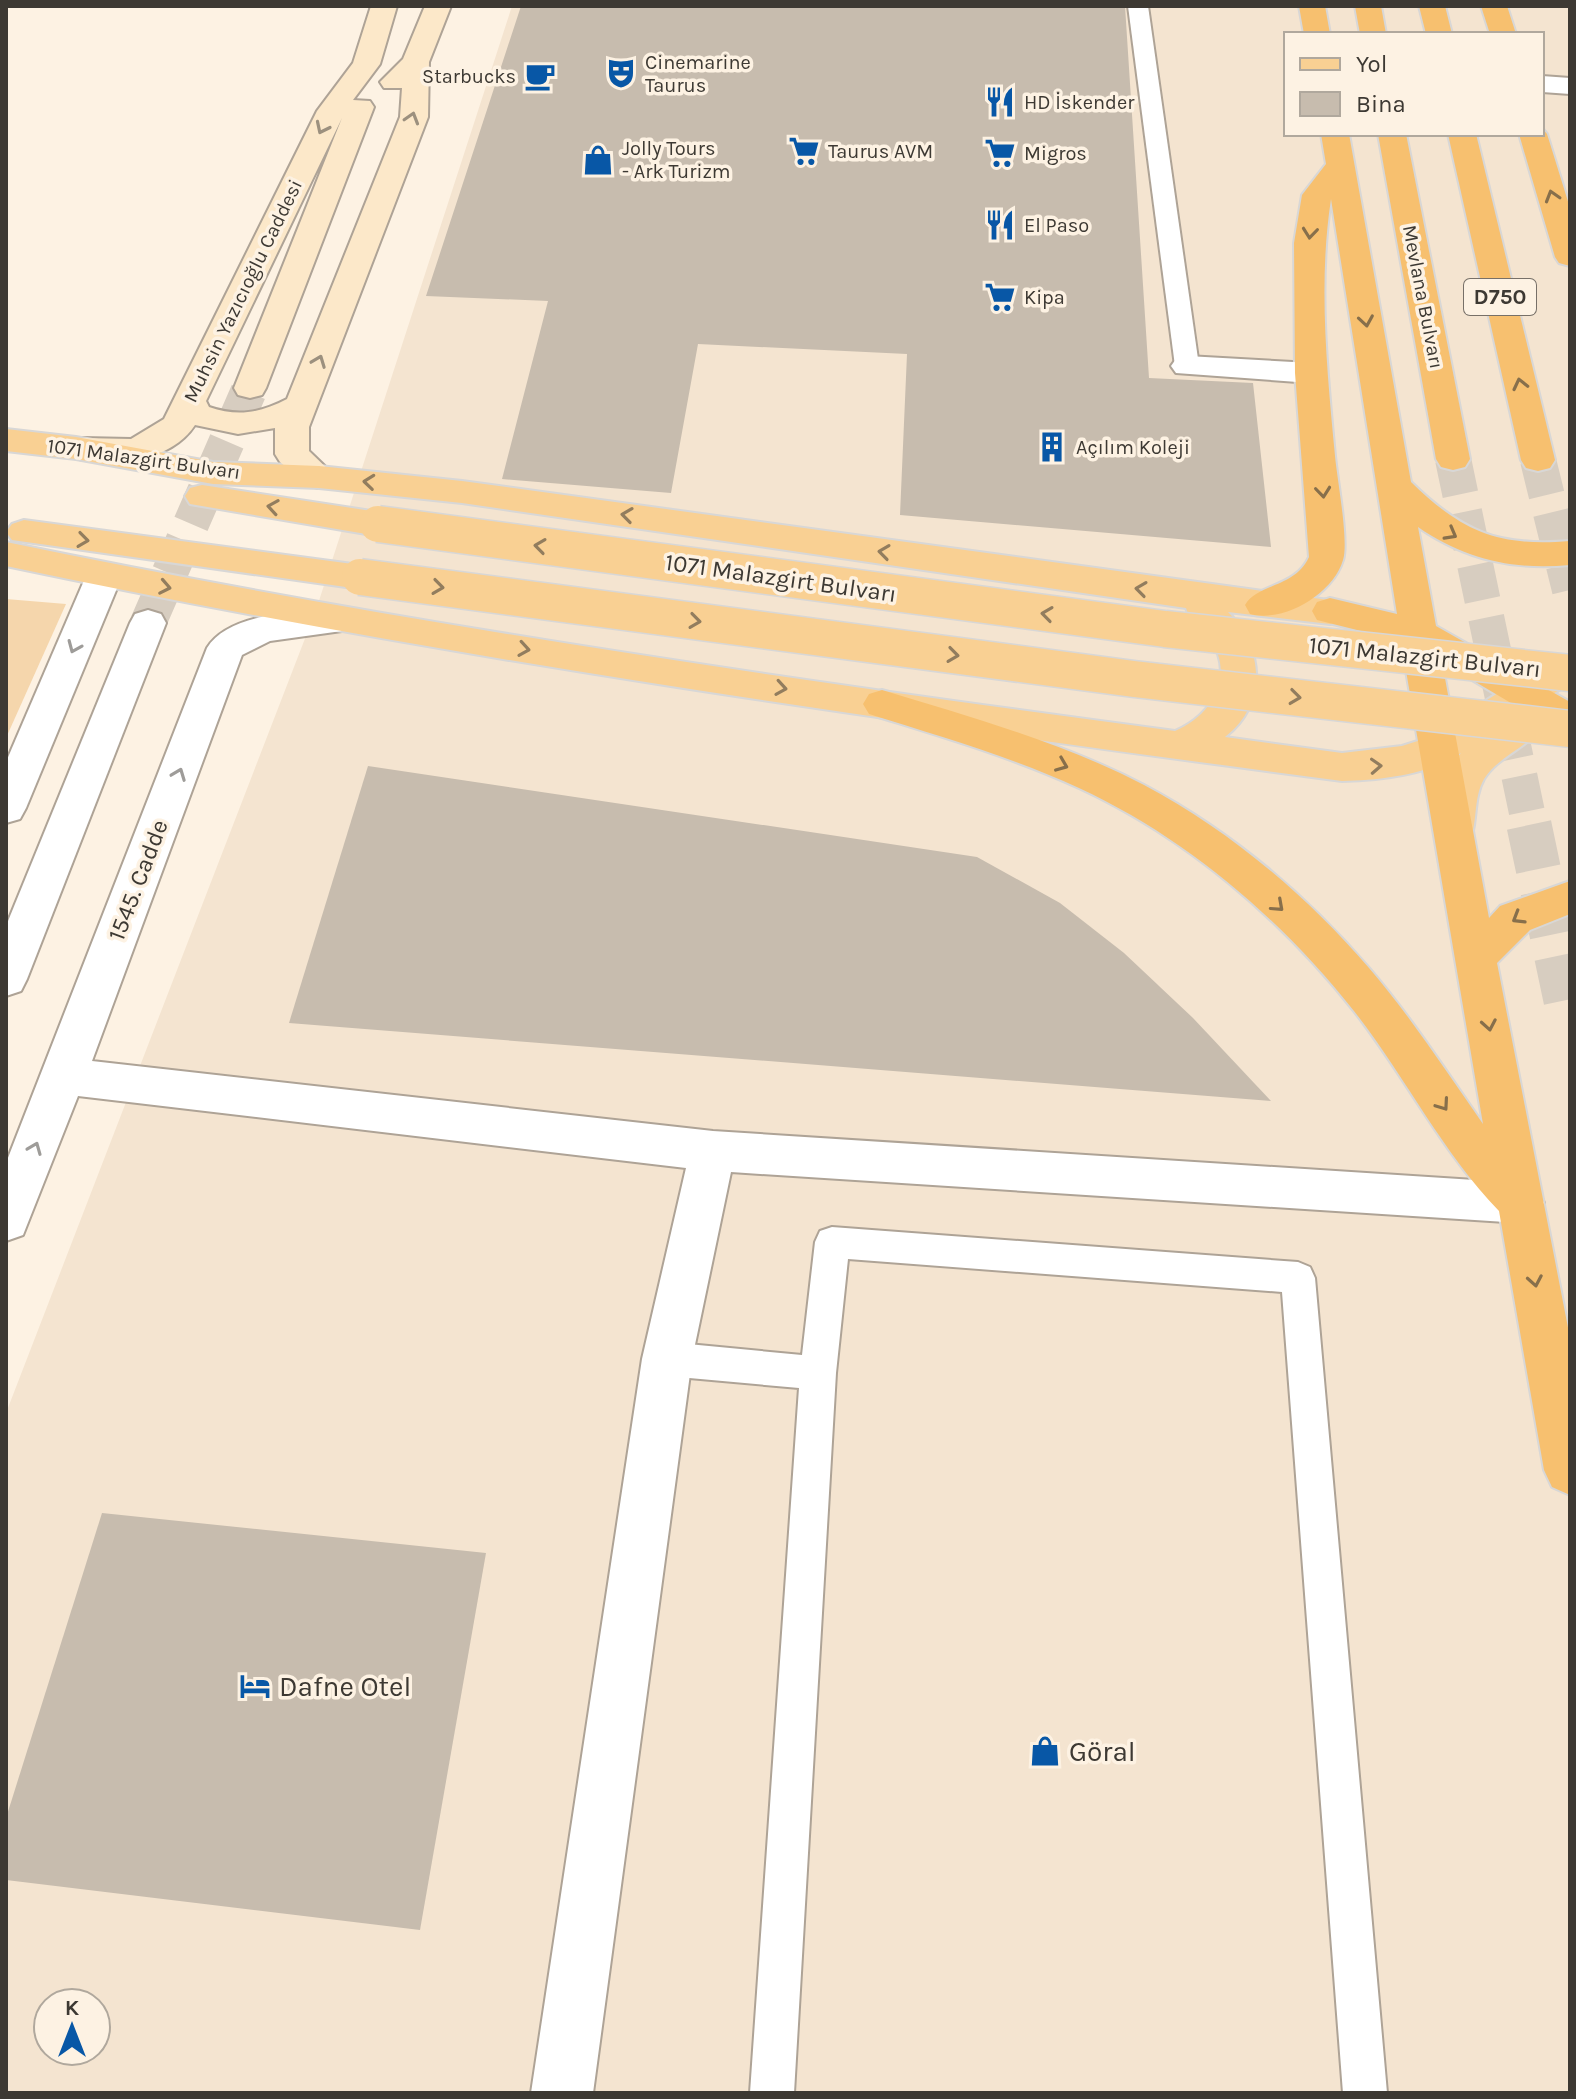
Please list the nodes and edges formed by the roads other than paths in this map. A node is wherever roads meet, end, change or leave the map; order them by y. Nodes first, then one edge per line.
1 (384, 6) edge
2 (438, 6) edge
3 (1138, 6) edge
4 (1312, 6) edge
5 (1368, 6) edge
6 (1432, 6) edge
7 (1494, 6) edge
8 (1317, 32) edge
9 (1373, 32) edge
10 (1438, 32) edge
11 (1502, 32) edge
12 (415, 62) junction
13 (366, 64) junction
14 (1544, 84) edge
15 (1570, 86) edge
16 (358, 117) junction
17 (1392, 136) edge
18 (1462, 136) edge
19 (1534, 136) edge
20 (1338, 149) edge
21 (1570, 257) edge
22 (1187, 366) joint
23 (1311, 373) junction
24 (250, 388) tunnel mouth
25 (190, 401) junction
26 (302, 404) junction
27 (6, 440) edge
28 (76, 448) junction
29 (1453, 459) tunnel mouth
30 (1538, 460) tunnel mouth
31 (6, 464) edge
32 (319, 477) junction
33 (1392, 484) junction
34 (6, 529) edge
35 (1570, 553) edge
36 (6, 554) edge
37 (104, 576) junction
38 (1408, 577) junction
39 (1184, 595) junction
40 (1263, 605) junction
41 (1330, 611) joint
42 (336, 621) junction
43 (148, 623) tunnel mouth
44 (1417, 632) junction
45 (1560, 695) edge
46 (882, 704) junction
47 (1177, 746) junction
48 (1438, 749) junction
49 (6, 808) edge
50 (1453, 838) junction
51 (1570, 897) edge
52 (1477, 957) junction
53 (6, 979) edge
54 (64, 1076) junction
55 (713, 1151) junction
56 (1521, 1203) junction
57 (6, 1220) edge
58 (667, 1359) junction
59 (818, 1373) junction
60 (1570, 1470) edge
61 (562, 2093) edge
62 (772, 2093) edge
63 (1365, 2093) edge

1 - 13 main road, Muhsin Yazıcıoğlu Caddesi
2 - 12 main road, Muhsin Yazıcıoğlu Caddesi
3 - 22 lane
4 - 8 highway
5 - 9 highway
6 - 10 highway
7 - 11 highway
12 - 16 main road, Muhsin Yazıcıoğlu Caddesi
26 -> 12 main road, Muhsin Yazıcıoğlu Caddesi
13 - 16 main road, Muhsin Yazıcıoğlu Caddesi
13 -> 25 main road, Muhsin Yazıcıoğlu Caddesi
14 - 15 street
16 - 24 main road, Muhsin Yazıcıoğlu Caddesi
17 - 29 highway, Mevlana Bulvarı
30 -> 18 highway, D750
21 -> 19 highway
20 -> 23 highway
20 -> 33 highway
22 - 23 street
23 -> 40 highway
25 - 26 main road
25 - 28 main road, Muhsin Yazıcıoğlu Caddesi
26 - 32 main road, Muhsin Yazıcıoğlu Caddesi
27 - 28 main road, 1071 Malazgirt Bulvarı
28 - 32 main road, 1071 Malazgirt Bulvarı
45 -> 31 main road, 1071 Malazgirt Bulvarı, bridge
39 -> 32 main road, 1071 Malazgirt Bulvarı
33 -> 35 highway
33 - 38 highway
34 -> 45 main road, bridge
36 - 37 main road, 1071 Malazgirt Bulvarı
37 -> 42 main road, 1071 Malazgirt Bulvarı
37 -> 49 street
38 - 44 highway
38 - 45 highway
39 - 40 main road, 1071 Malazgirt Bulvarı
39 - 47 main road
40 - 41 main road, 1071 Malazgirt Bulvarı
41 - 44 highway
42 -> 46 main road, 1071 Malazgirt Bulvarı
54 -> 42 street, 1545. Cadde
43 - 53 street
44 - 45 highway
44 - 48 highway
45 - 48 main road, 1071 Malazgirt Bulvarı
45 - 50 main road, 1071 Malazgirt Bulvarı
46 - 47 main road, 1071 Malazgirt Bulvarı
46 -> 56 highway
47 -> 48 main road, 1071 Malazgirt Bulvarı
48 - 50 highway
50 - 52 highway
51 -> 52 highway
52 -> 56 highway
54 - 55 street
57 -> 54 street, 1545. Cadde
55 - 56 street
55 - 58 street
56 -> 60 highway
58 - 59 lane
58 - 61 street
59 - 62 lane
59 - 63 lane

